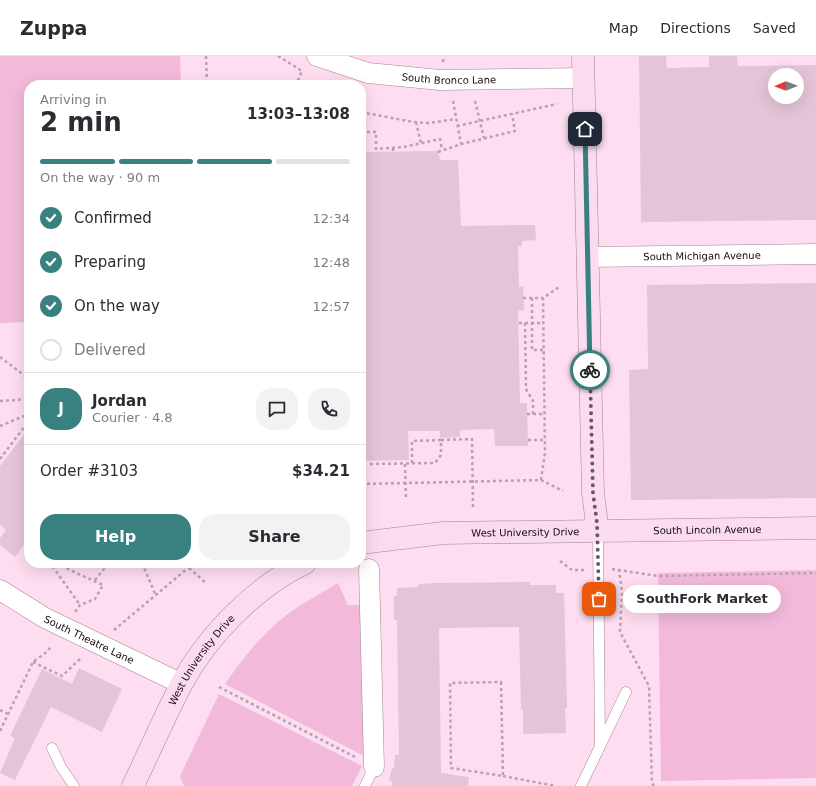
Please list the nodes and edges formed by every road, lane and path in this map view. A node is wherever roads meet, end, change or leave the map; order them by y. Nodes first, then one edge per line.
1 (206, 56) edge
2 (278, 56) edge
3 (317, 56) edge
4 (583, 56) edge
5 (584, 78) junction
6 (207, 80) edge
7 (298, 80) edge
8 (453, 101) dead end
9 (475, 101) dead end
10 (557, 104) dead end
11 (366, 113) edge
12 (512, 114) junction
13 (456, 119) junction
14 (480, 121) junction
15 (416, 122) junction
16 (457, 126) junction
17 (366, 132) edge
18 (484, 138) junction
19 (421, 143) junction
20 (461, 144) junction
21 (393, 148) junction
22 (442, 150) junction
23 (393, 152) dead end
24 (438, 152) dead end
25 (816, 254) edge
26 (588, 257) junction
27 (559, 287) dead end
28 (523, 298) dead end
29 (532, 298) junction
30 (543, 298) junction
31 (519, 323) dead end
32 (525, 323) junction
33 (532, 323) junction
34 (544, 323) junction
35 (544, 350) junction
36 (0, 357) edge
37 (24, 375) edge
38 (24, 399) edge
39 (0, 401) edge
40 (527, 414) dead end
41 (534, 414) junction
42 (545, 414) junction
43 (24, 416) edge
44 (0, 426) edge
45 (24, 427) edge
46 (441, 440) junction
47 (528, 440) dead end
48 (545, 440) junction
49 (0, 459) edge
50 (412, 463) junction
51 (370, 464) dead end
52 (405, 464) junction
53 (541, 480) junction
54 (474, 481) junction
55 (406, 483) junction
56 (366, 484) edge
57 (563, 491) dead end
58 (406, 500) dead end
59 (473, 507) dead end
60 (816, 528) edge
61 (598, 532) junction
62 (366, 543) edge
63 (55, 568) edge
64 (66, 568) edge
65 (104, 568) edge
66 (144, 568) edge
67 (189, 568) joint
68 (297, 568) edge
69 (369, 569) dead end
70 (816, 573) edge
71 (95, 580) junction
72 (206, 583) dead end
73 (0, 590) edge
74 (156, 596) junction
75 (80, 605) junction
76 (74, 612) dead end
77 (112, 631) dead end
78 (51, 646) dead end
79 (80, 659) dead end
80 (33, 662) junction
81 (182, 684) junction
82 (219, 687) dead end
83 (626, 692) dead end
84 (0, 710) edge
85 (8, 714) junction
86 (0, 731) edge
87 (600, 746) junction
88 (52, 748) dead end
89 (374, 767) junction
90 (503, 776) junction
91 (137, 784) edge
92 (74, 786) edge
93 (365, 786) edge
94 (556, 786) edge
95 (581, 786) edge
96 (654, 786) edge

1 - 6 path
2 - 7 path
3 - 5 street, South Bronco Lane
4 - 5 street
5 - 26 street
8 - 13 path
9 - 14 path
10 - 12 path
11 - 15 path
12 - 14 path
12 - 18 path
13 - 15 path
13 - 16 path
14 - 16 path
14 - 18 path
15 - 19 path
16 - 20 path
17 - 21 path
18 - 20 path
19 - 21 path
19 - 22 path
20 - 22 path
21 - 23 path
22 - 24 path
25 - 26 street, South Michigan Avenue
26 - 61 street
27 - 30 path
28 - 29 path
29 - 30 path
29 - 33 path
30 - 34 path
31 - 32 path
32 - 33 path
32 - 41 path
33 - 34 path
33 - 35 path
34 - 35 path
35 - 42 path
36 - 37 path
38 - 39 path
40 - 41 path
41 - 42 path
42 - 48 path
43 - 44 path
45 - 49 path
46 - 50 path
46 - 50 path
46 - 54 path
47 - 48 path
48 - 53 path
50 - 52 path
51 - 52 path
52 - 55 path
53 - 54 path
53 - 57 path
54 - 55 path
54 - 59 path
55 - 56 path
55 - 58 path
60 - 61 street, South Lincoln Avenue
61 - 62 street, West University Drive
61 - 87 lane
63 - 75 path
64 - 71 path
65 - 71 path
66 - 74 path
67 - 72 path
67 - 74 path
68 - 81 street, West University Drive
69 - 89 street
70 - 96 path
71 - 75 path
73 - 81 street, South Theatre Lane
74 - 77 path
75 - 76 path
78 - 80 path
79 - 80 path
80 - 85 path
81 - 91 street, West University Drive
82 - 89 path
83 - 87 lane
84 - 85 path
85 - 86 path
87 - 95 lane
88 - 92 lane
89 - 93 lane
90 - 90 path
90 - 94 path

